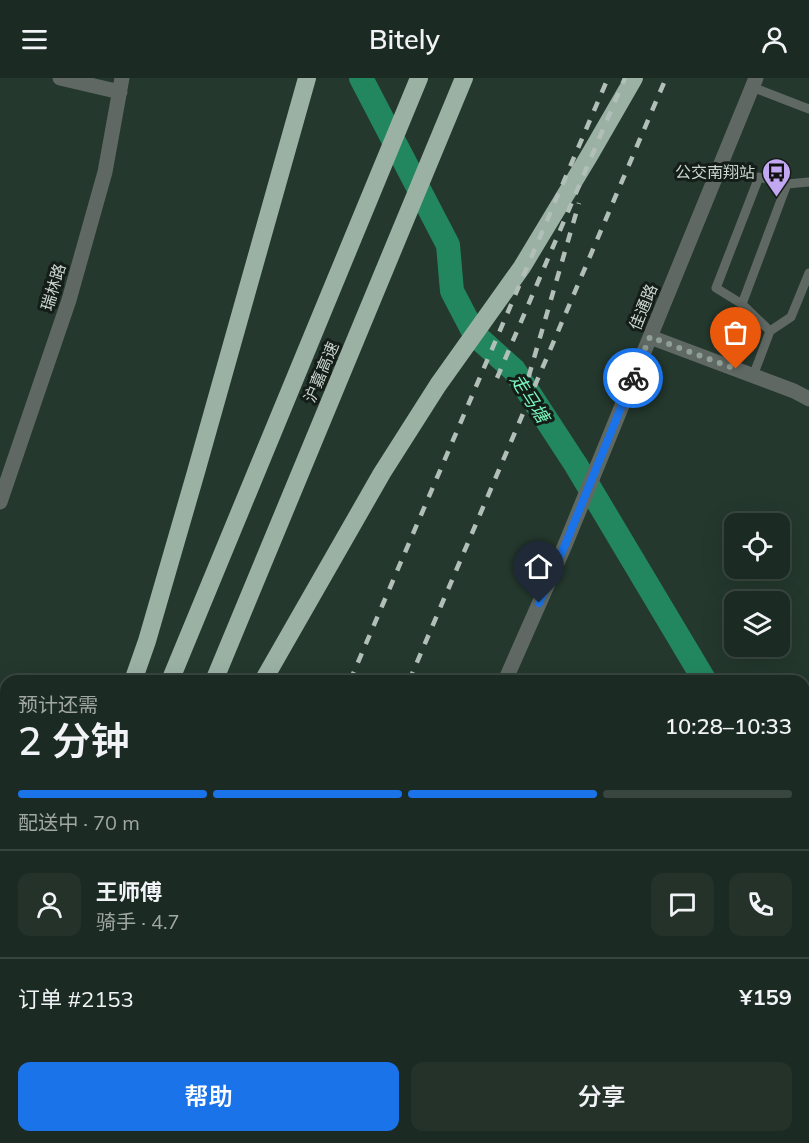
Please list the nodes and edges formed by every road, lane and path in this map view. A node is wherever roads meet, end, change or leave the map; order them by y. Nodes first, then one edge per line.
1 (60, 78) edge
2 (464, 78) edge
3 (634, 78) edge
4 (306, 81) edge
5 (754, 83) edge
6 (121, 85) edge
7 (415, 86) edge
8 (809, 109) edge
9 (809, 182) edge
10 (787, 184) junction
11 (809, 273) edge
12 (742, 304) junction
13 (770, 331) junction
14 (650, 337) junction
15 (753, 376) junction
16 (809, 399) edge
17 (0, 502) edge
18 (135, 675) edge
19 (172, 675) edge
20 (216, 675) edge
21 (266, 675) edge
22 (508, 675) edge

1 - 6 street
2 - 20 highway, 沪嘉高速
3 - 21 highway
4 - 18 highway
5 - 8 lane
5 - 14 street, 佳通路
6 - 17 street, 瑞林路
7 - 19 highway, 沪嘉高速
9 - 10 lane
10 - 12 lane
10 - 12 lane
11 - 13 lane
12 - 13 lane
13 - 15 lane
14 - 15 street
14 - 22 street, 佳通路
15 - 16 street

